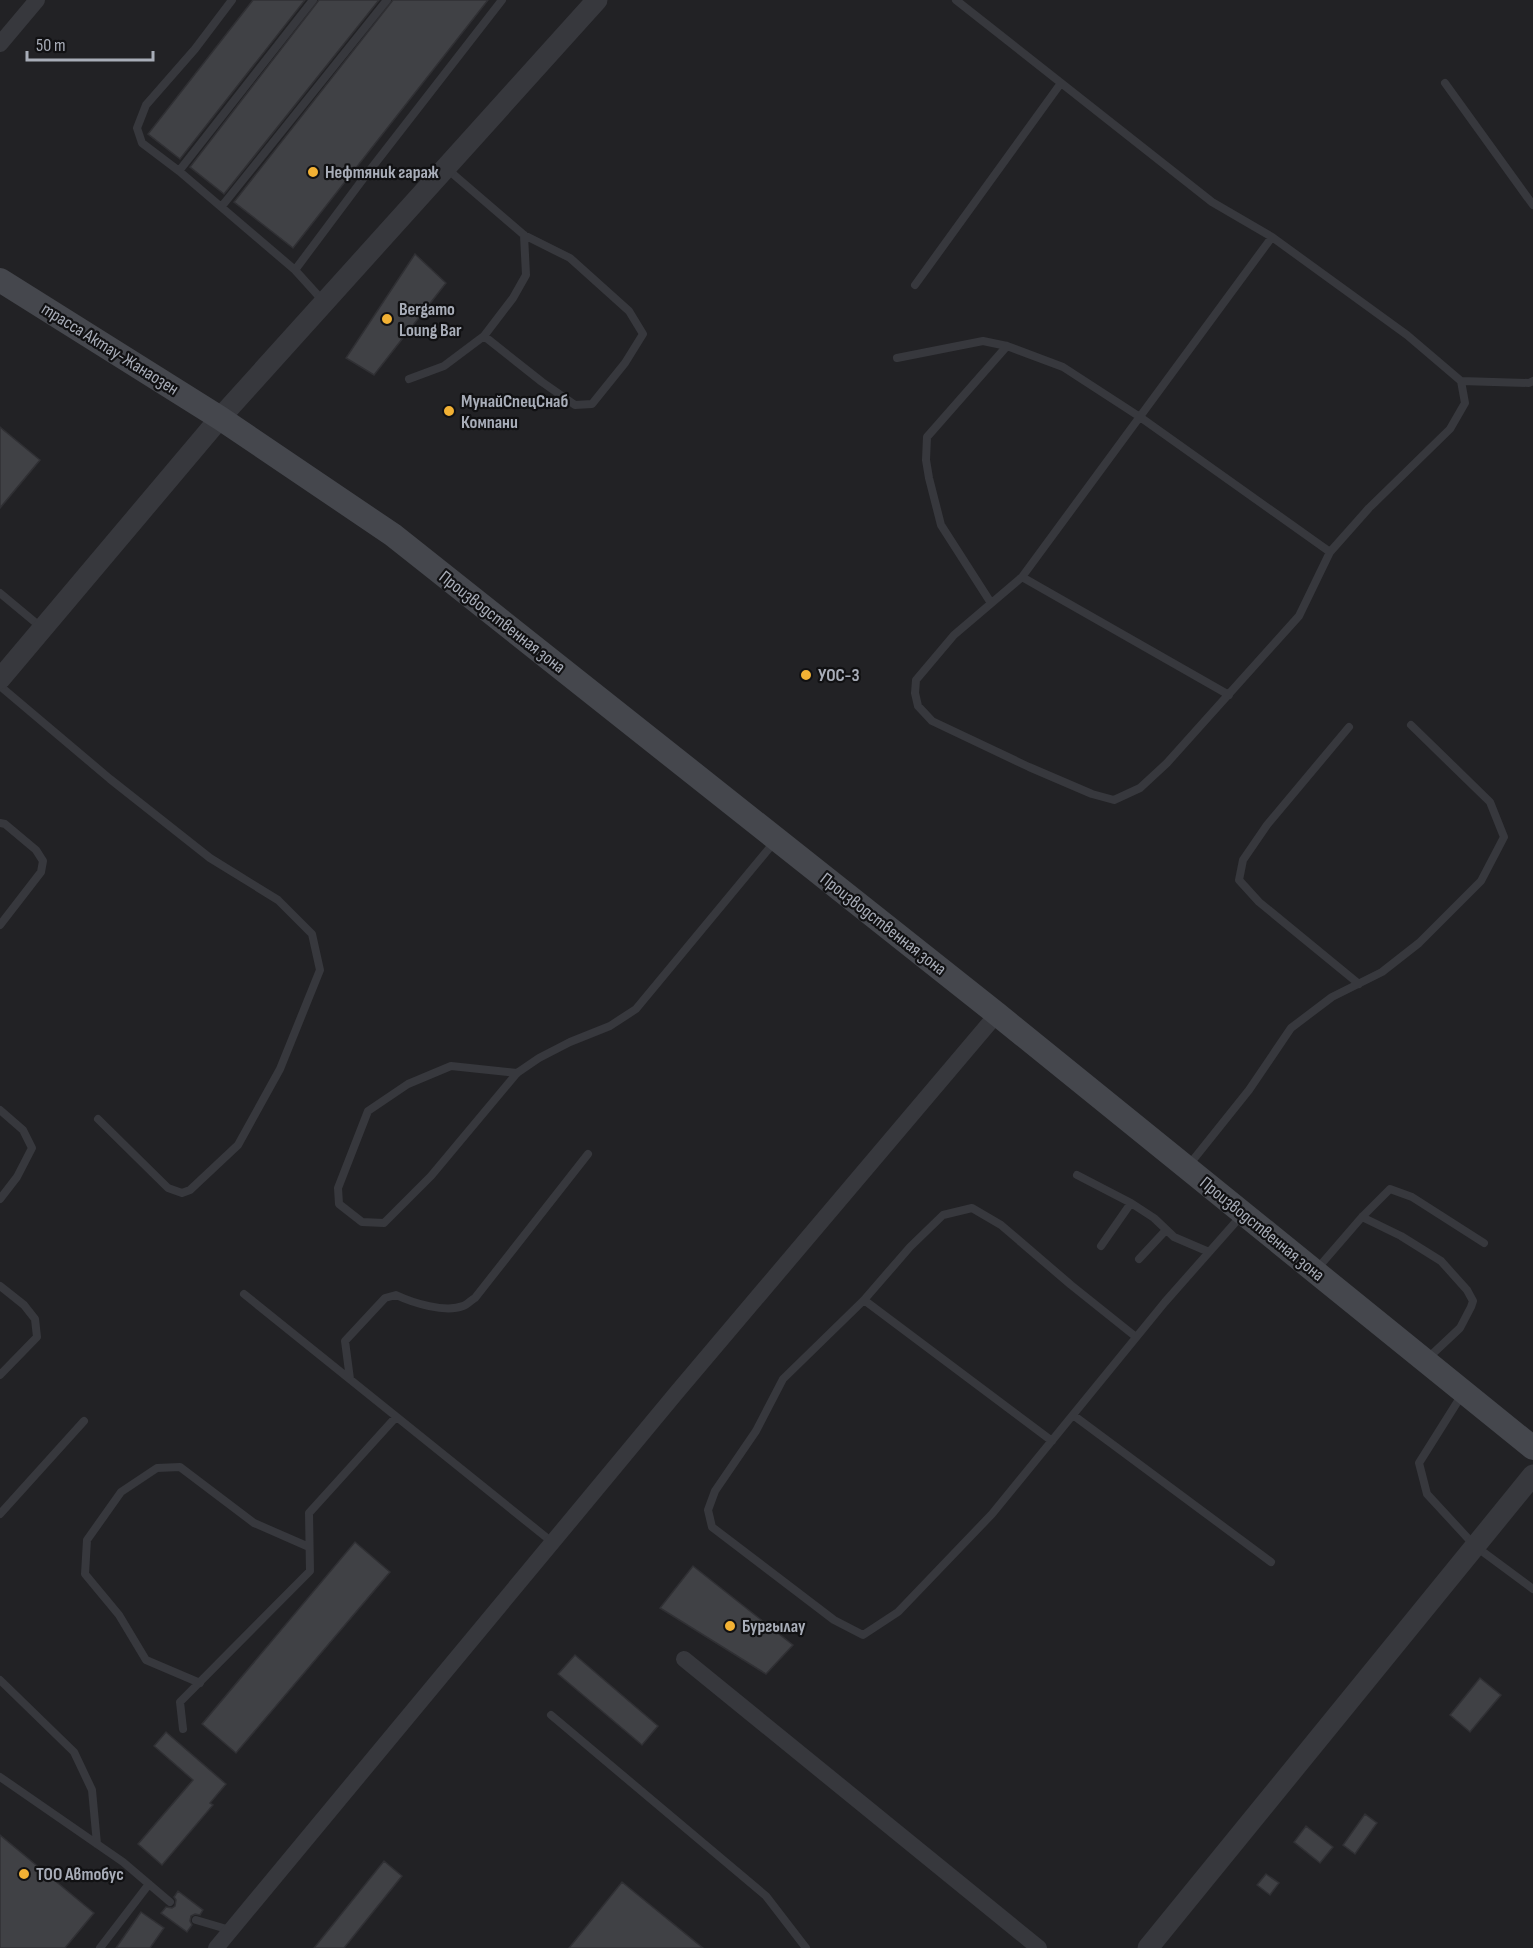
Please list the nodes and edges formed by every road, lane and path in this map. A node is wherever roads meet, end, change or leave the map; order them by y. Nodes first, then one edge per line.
1 (37, 0) edge
2 (232, 0) edge
3 (313, 0) edge
4 (387, 0) edge
5 (502, 0) edge
6 (597, 0) edge
7 (956, 0) edge
8 (0, 44) edge
9 (1061, 83) junction
10 (1445, 83) dead end
11 (446, 168) junction
12 (179, 171) junction
13 (1533, 205) edge
14 (222, 206) junction
15 (524, 235) junction
16 (1272, 237) junction
17 (295, 270) junction
18 (0, 280) edge
19 (915, 285) dead end
20 (324, 302) junction
21 (484, 336) junction
22 (1007, 346) junction
23 (897, 358) dead end
24 (409, 379) dead end
25 (1461, 381) junction
26 (1533, 381) edge
27 (1140, 417) junction
28 (220, 418) junction
29 (1330, 552) junction
30 (1022, 577) junction
31 (0, 593) edge
32 (991, 603) junction
33 (43, 628) junction
34 (0, 679) edge
35 (0, 686) edge
36 (1229, 695) junction
37 (1411, 725) dead end
38 (1349, 727) dead end
39 (0, 823) edge
40 (777, 840) junction
41 (0, 924) edge
42 (1359, 984) junction
43 (997, 1014) junction
44 (517, 1073) junction
45 (0, 1110) edge
46 (98, 1119) dead end
47 (588, 1154) dead end
48 (1187, 1168) junction
49 (1077, 1175) dead end
50 (0, 1199) edge
51 (1131, 1203) junction
52 (1243, 1214) junction
53 (1362, 1217) junction
54 (1166, 1230) junction
55 (1484, 1243) dead end
56 (1101, 1246) dead end
57 (1209, 1252) junction
58 (1139, 1259) dead end
59 (1315, 1271) junction
60 (0, 1286) edge
61 (244, 1294) dead end
62 (864, 1300) junction
63 (1136, 1337) junction
64 (1426, 1361) junction
65 (0, 1375) edge
66 (350, 1379) junction
67 (1464, 1393) junction
68 (1073, 1415) junction
69 (396, 1417) junction
70 (84, 1421) dead end
71 (1052, 1441) junction
72 (1533, 1448) edge
73 (1533, 1475) edge
74 (0, 1514) edge
75 (552, 1542) junction
76 (1475, 1546) junction
77 (309, 1547) junction
78 (1271, 1562) dead end
79 (1533, 1589) edge
80 (684, 1659) dead end
81 (0, 1680) edge
82 (200, 1683) junction
83 (551, 1715) dead end
84 (183, 1729) dead end
85 (0, 1777) edge
86 (97, 1844) junction
87 (149, 1884) junction
88 (170, 1902) dead end
89 (196, 1920) dead end
90 (230, 1930) junction
91 (100, 1948) edge
92 (216, 1948) edge
93 (806, 1948) edge
94 (1039, 1948) edge
95 (1148, 1948) edge

1 - 8 street
2 - 12 lane
3 - 12 lane
4 - 14 lane
5 - 17 lane
6 - 11 street
7 - 9 lane
9 - 16 lane
9 - 19 lane
10 - 13 lane
11 - 15 lane
11 - 20 street
12 - 14 lane
14 - 17 lane
15 - 21 lane
15 - 21 lane
16 - 25 lane
16 - 27 lane
17 - 20 lane
18 - 28 main road, трасса Актау-Жанаозен
20 - 28 street
21 - 24 lane
22 - 23 lane
22 - 27 lane
22 - 32 lane
25 - 26 lane
25 - 29 lane
27 - 29 lane
27 - 30 lane
28 - 33 street
28 - 40 main road, Производственная зона
29 - 36 lane
30 - 32 lane
30 - 36 lane
31 - 33 lane
32 - 36 lane
33 - 34 street
35 - 46 lane
37 - 42 lane
38 - 42 lane
39 - 41 lane
40 - 43 main road, Производственная зона
40 - 44 lane
42 - 48 lane
43 - 48 main road, Производственная зона
43 - 75 street
44 - 44 lane
45 - 50 lane
47 - 66 lane
48 - 52 main road, Производственная зона
49 - 51 lane
51 - 54 lane
51 - 56 lane
52 - 57 lane
52 - 59 main road, Производственная зона
53 - 55 lane
53 - 59 lane
53 - 64 lane
54 - 57 lane
54 - 58 lane
57 - 63 lane
59 - 64 main road, Производственная зона
60 - 65 lane
61 - 66 lane
62 - 63 lane
62 - 71 lane
62 - 71 lane
63 - 68 lane
64 - 67 main road, Производственная зона
66 - 69 lane
67 - 72 main road, Производственная зона
67 - 76 lane
68 - 71 lane
68 - 78 lane
69 - 75 lane
69 - 77 lane
70 - 74 lane
73 - 76 street
75 - 90 street
76 - 79 lane
76 - 95 street
77 - 82 lane
77 - 82 lane
80 - 94 street
81 - 86 lane
82 - 84 lane
83 - 93 lane
85 - 86 lane
86 - 87 lane
87 - 88 lane
87 - 91 lane
89 - 90 lane
90 - 92 street

